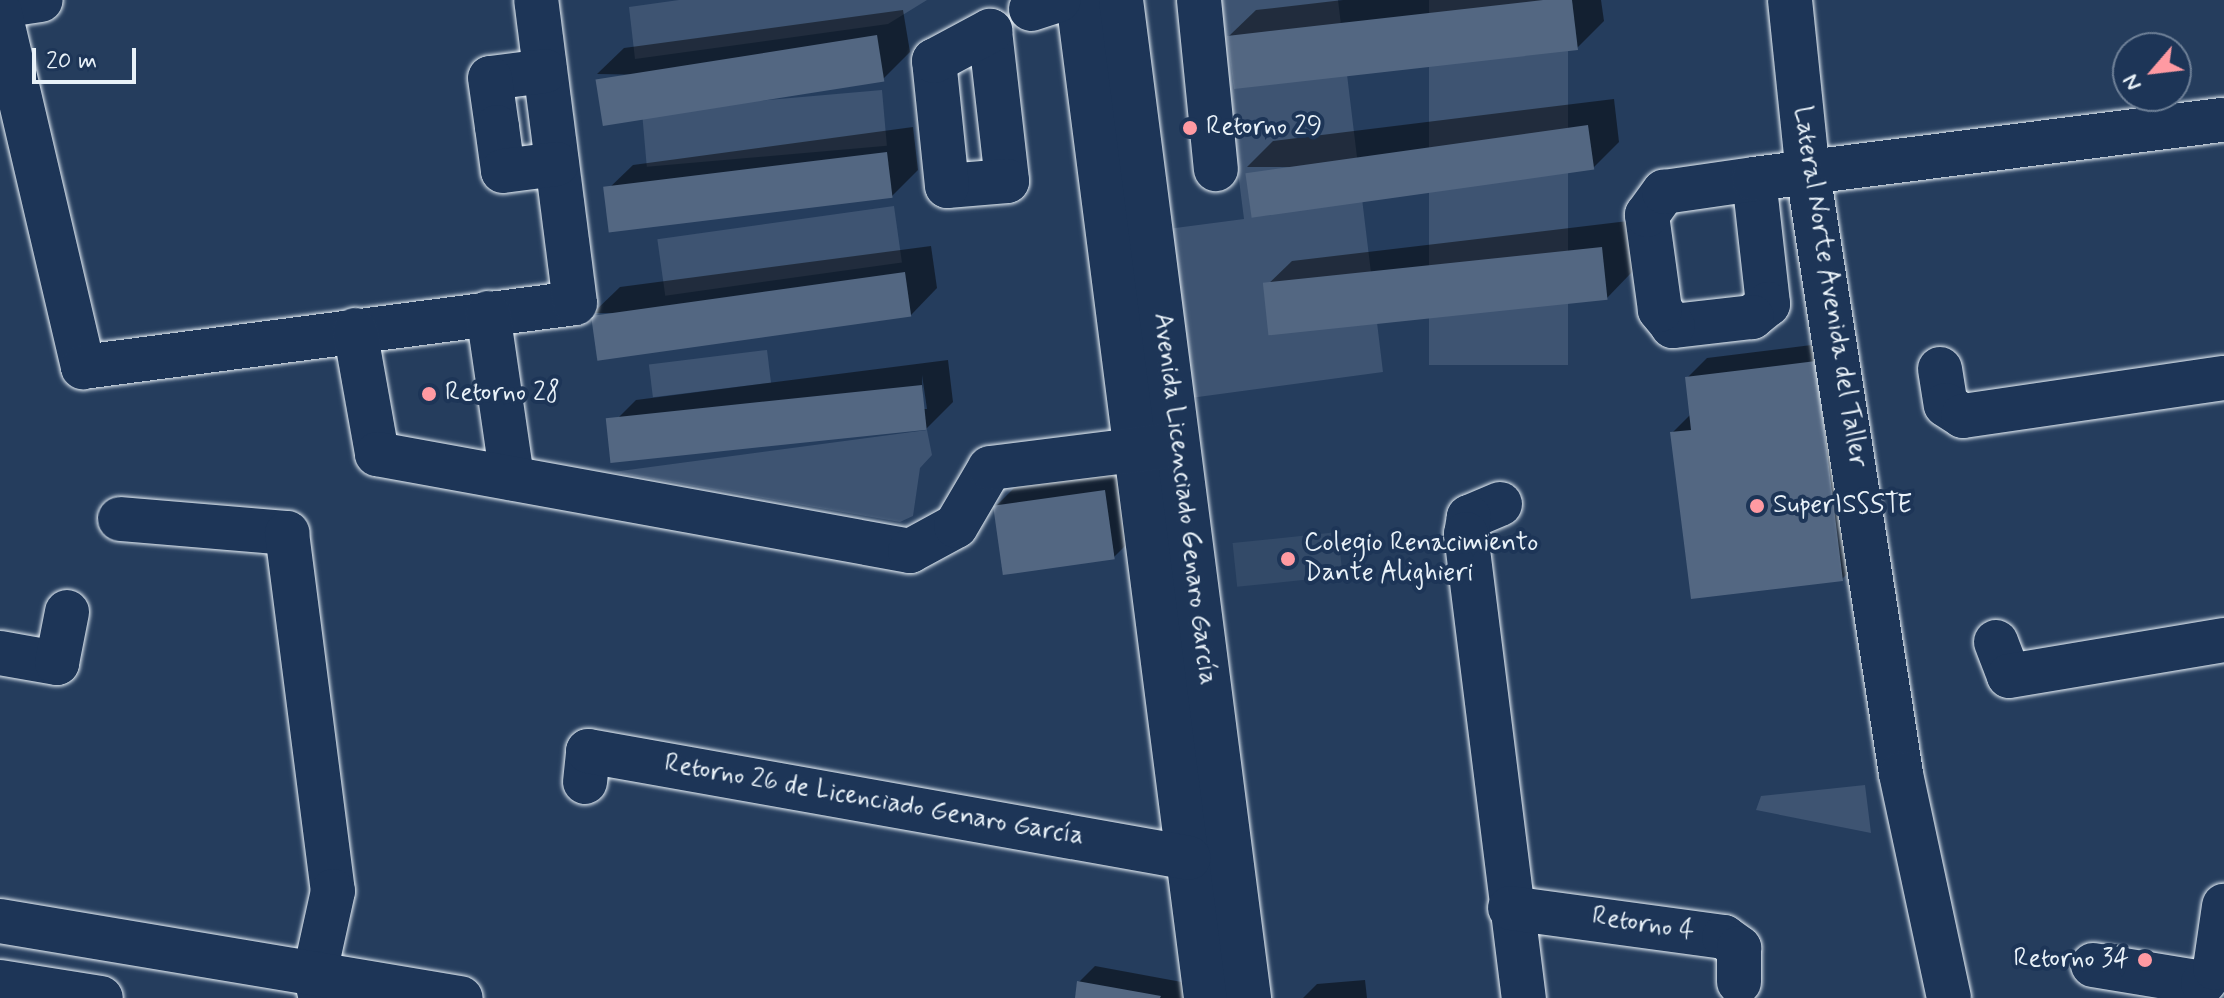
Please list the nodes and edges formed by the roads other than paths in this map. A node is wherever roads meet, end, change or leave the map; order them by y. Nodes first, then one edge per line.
1 (41, 0) edge
2 (536, 0) edge
3 (1078, 0) edge
4 (1121, 0) edge
5 (1199, 0) edge
6 (1790, 0) edge
7 (0, 6) edge
8 (0, 13) edge
9 (2224, 120) edge
10 (1216, 169) dead end
11 (1808, 173) junction
12 (1754, 179) dead end
13 (488, 313) junction
14 (355, 330) junction
15 (1940, 369) dead end
16 (2224, 378) edge
17 (1157, 448) junction
18 (512, 478) junction
19 (1500, 504) dead end
20 (120, 519) dead end
21 (67, 612) dead end
22 (1181, 634) junction
23 (2224, 640) edge
24 (1996, 642) dead end
25 (0, 653) edge
26 (585, 782) dead end
27 (1189, 858) junction
28 (2224, 906) edge
29 (1510, 908) junction
30 (0, 921) edge
31 (2093, 965) dead end
32 (0, 982) edge
33 (1739, 982) dead end
34 (318, 986) edge
35 (101, 998) edge
36 (461, 998) edge
37 (1206, 998) edge
38 (1249, 998) edge
39 (1524, 998) edge
40 (1949, 998) edge

1 - 7 street
2 - 13 street
3 - 17 street, Avenida Licenciado Genaro García
4 - 17 street, Avenida Licenciado Genaro García
5 - 10 street
6 - 11 street, Lateral Norte Avenida del Taller
8 - 14 street
9 - 11 street
11 - 12 street
11 - 40 street, Lateral Norte Avenida del Taller
13 - 14 street
13 - 18 street
14 - 18 street
15 - 16 street
17 - 18 street
17 - 22 street, Avenida Licenciado Genaro García
19 - 29 street
20 - 34 street
21 - 25 street
22 - 27 street, Avenida Licenciado Genaro García
22 - 38 street, Avenida Licenciado Genaro García
23 - 24 street
26 - 27 street, Retorno 26 de Licenciado Genaro García
27 - 37 street, Avenida Licenciado Genaro García
28 - 31 street
29 - 33 street, Retorno 4
29 - 39 street
30 - 34 street
32 - 35 street
34 - 36 street

